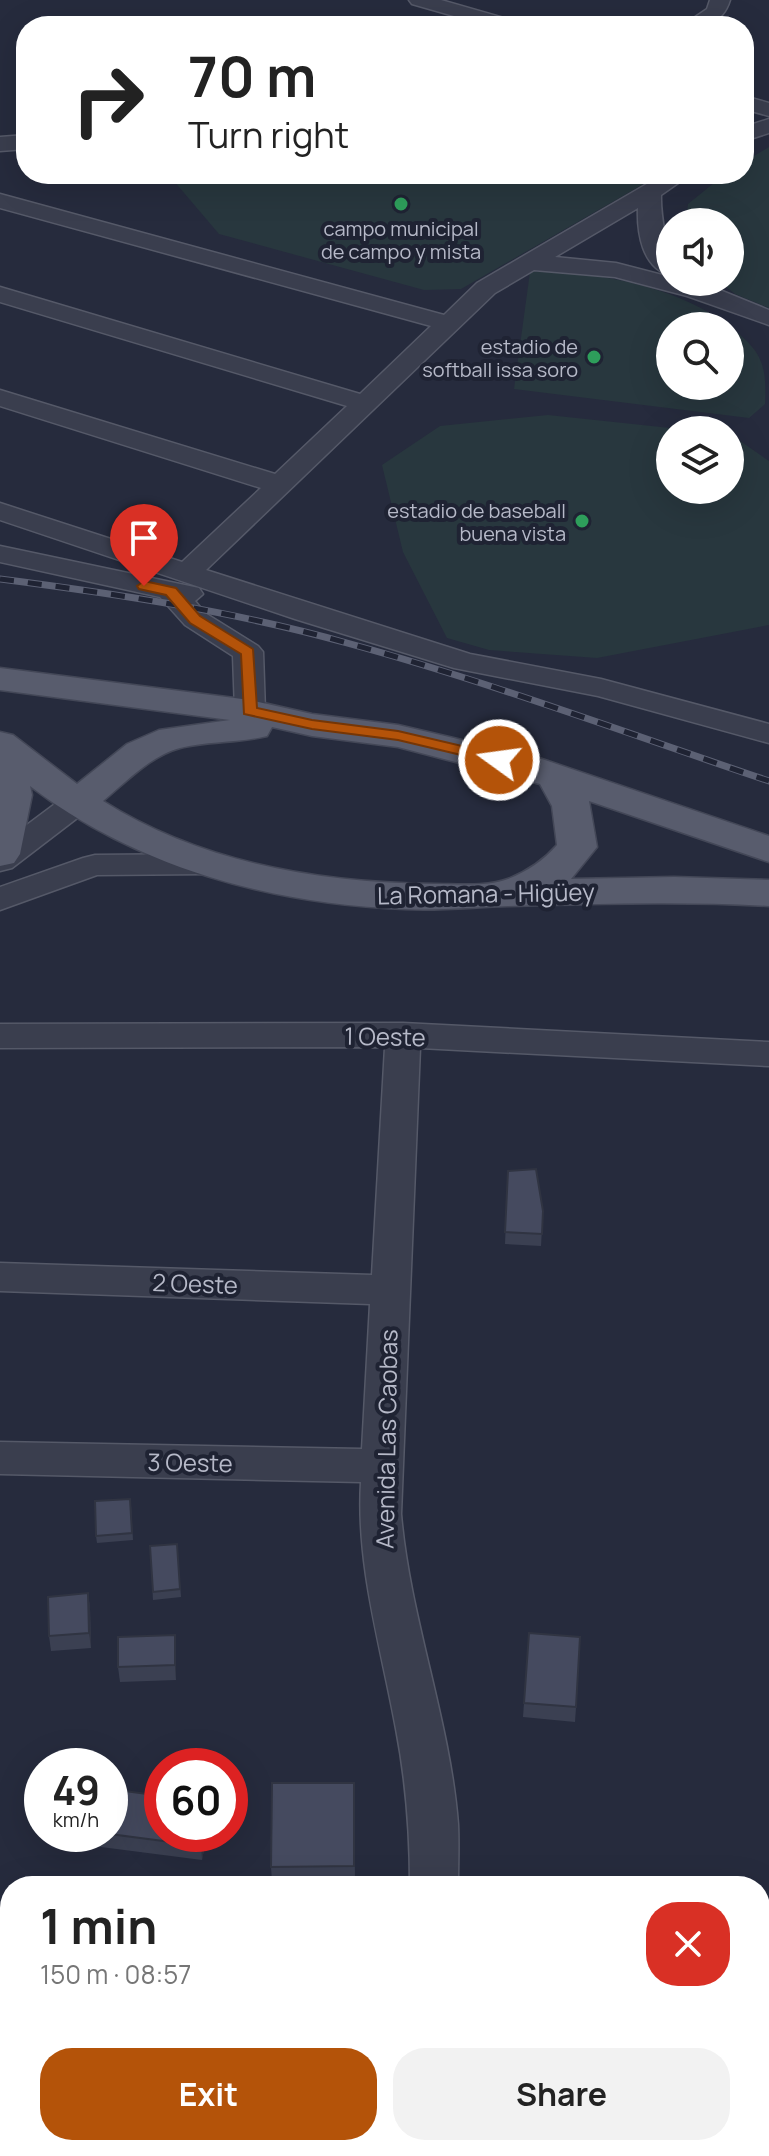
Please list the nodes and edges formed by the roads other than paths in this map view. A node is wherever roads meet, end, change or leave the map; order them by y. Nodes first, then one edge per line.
1 (419, 0) edge
2 (720, 0) edge
3 (476, 16) edge
4 (709, 16) edge
5 (663, 184) edge
6 (650, 192) junction
7 (0, 201) edge
8 (656, 250) edge
9 (530, 262) junction
10 (656, 279) edge
11 (0, 294) edge
12 (715, 296) edge
13 (769, 318) edge
14 (447, 323) junction
15 (0, 398) edge
16 (364, 403) junction
17 (281, 485) junction
18 (0, 511) edge
19 (0, 554) edge
20 (179, 582) junction
21 (0, 679) edge
22 (250, 711) junction
23 (312, 725) junction
24 (769, 734) edge
25 (1, 744) edge
26 (556, 778) junction
27 (78, 802) junction
28 (769, 850) edge
29 (0, 854) edge
30 (0, 861) edge
31 (206, 864) junction
32 (512, 893) junction
33 (769, 893) edge
34 (0, 899) edge
35 (403, 1035) junction
36 (0, 1036) edge
37 (769, 1054) edge
38 (0, 1277) edge
39 (390, 1290) junction
40 (0, 1458) edge
41 (381, 1466) junction
42 (434, 1876) edge

1 - 3 street
2 - 4 street
5 - 6 street
6 - 8 street
6 - 9 street
7 - 14 street
9 - 10 street
9 - 14 street
11 - 16 street
12 - 13 street
14 - 16 street
15 - 17 street
16 - 17 street
17 - 20 street
18 - 20 street
19 - 20 street
20 - 22 street
20 - 24 street
21 - 22 main road
22 - 23 main road
23 - 26 main road
23 - 27 main road
25 - 27 main road, La Romana - Higüey
25 - 29 main road
26 - 28 main road
26 - 32 main road
27 - 30 street
27 - 31 main road, La Romana - Higüey
31 - 32 main road, La Romana - Higüey
31 - 34 street
32 - 33 main road, La Romana - Higüey
35 - 36 street, 1 Oeste
35 - 37 street, 1 Oeste
35 - 39 street, Avenida Las Caobas
38 - 39 street, 2 Oeste
39 - 41 street, Avenida Las Caobas
40 - 41 street, 3 Oeste
41 - 42 street, Avenida Las Caobas

